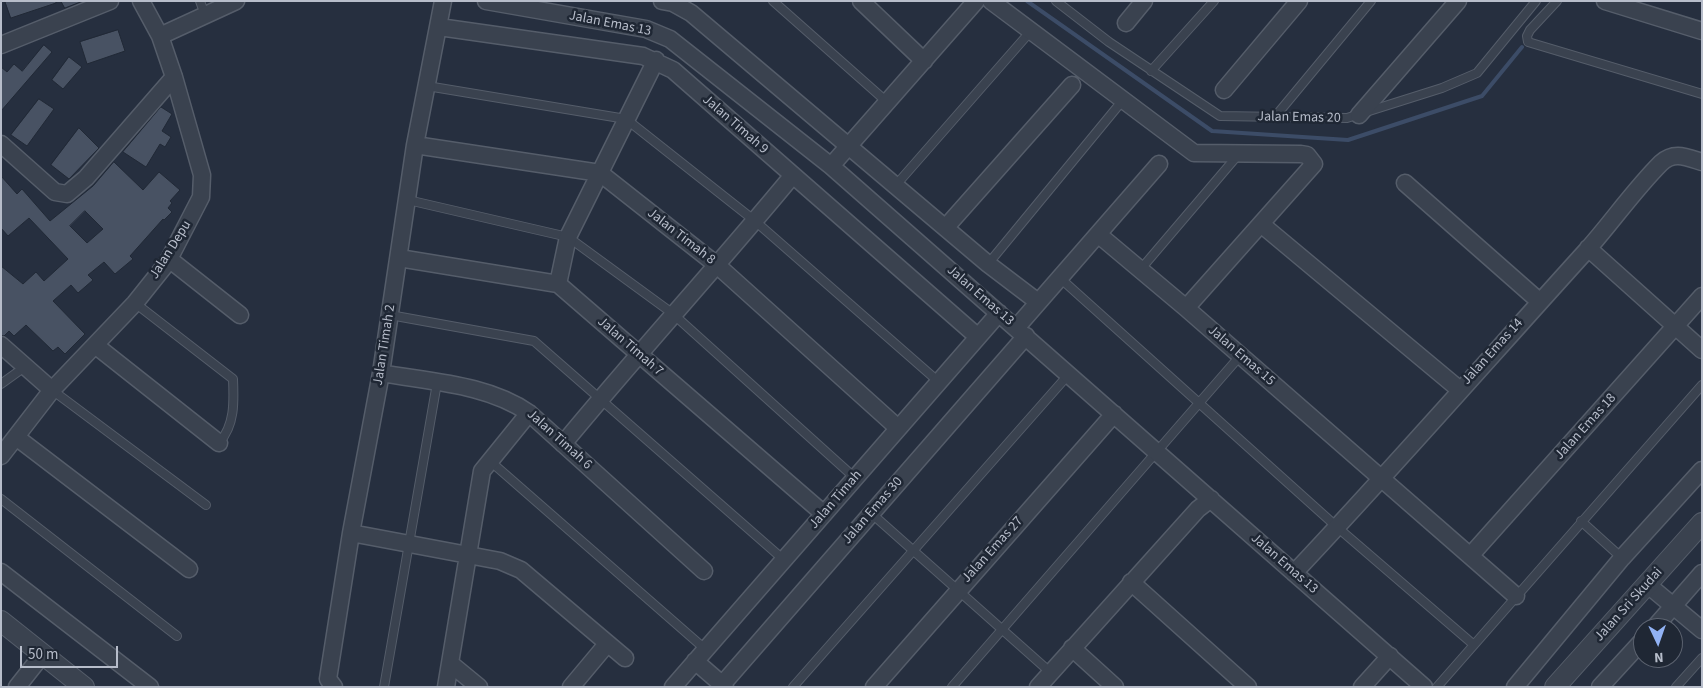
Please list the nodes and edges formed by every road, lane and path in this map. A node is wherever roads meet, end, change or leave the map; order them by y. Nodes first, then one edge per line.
1 (110, 1) edge
2 (141, 1) edge
3 (236, 1) edge
4 (443, 1) edge
5 (486, 1) edge
6 (662, 1) edge
7 (772, 1) edge
8 (861, 1) edge
9 (976, 1) edge
10 (991, 1) edge
11 (1144, 1) edge
12 (1214, 1) edge
13 (1299, 1) edge
14 (1371, 1) edge
15 (1458, 1) edge
16 (1536, 1) edge
17 (1557, 1) edge
18 (1605, 1) edge
19 (1057, 2) edge
20 (684, 5) edge
21 (202, 8) edge
22 (1126, 23) dead end
23 (439, 27) junction
24 (1702, 31) edge
25 (1030, 32) junction
26 (160, 36) junction
27 (1, 45) edge
28 (656, 60) junction
29 (924, 61) junction
30 (1151, 71) junction
31 (174, 77) junction
32 (427, 86) junction
33 (1072, 86) dead end
34 (1224, 90) dead end
35 (1702, 94) edge
36 (1123, 100) junction
37 (887, 102) junction
38 (1359, 115) junction
39 (1274, 118) junction
40 (626, 119) junction
41 (1, 144) edge
42 (415, 145) junction
43 (849, 146) junction
44 (1238, 155) junction
45 (1702, 162) edge
46 (1159, 164) dead end
47 (831, 166) junction
48 (600, 173) junction
49 (793, 175) junction
50 (1405, 183) dead end
51 (896, 185) junction
52 (408, 200) junction
53 (755, 221) junction
54 (1261, 224) junction
55 (946, 227) junction
56 (1099, 235) junction
57 (568, 237) junction
58 (1588, 248) junction
59 (399, 258) junction
60 (169, 259) junction
61 (988, 264) junction
62 (718, 266) junction
63 (1140, 270) junction
64 (1060, 278) junction
65 (558, 284) junction
66 (1702, 296) edge
67 (1539, 301) junction
68 (1038, 302) junction
69 (135, 303) junction
70 (1186, 308) junction
71 (999, 313) junction
72 (240, 314) dead end
73 (672, 314) junction
74 (390, 315) junction
75 (1676, 327) junction
76 (1021, 332) junction
77 (978, 337) junction
78 (1, 345) edge
79 (96, 345) junction
80 (1702, 350) edge
81 (638, 353) junction
82 (1240, 356) junction
83 (26, 366) junction
84 (381, 373) junction
85 (1069, 374) junction
86 (437, 383) junction
87 (940, 383) junction
88 (1, 384) edge
89 (1702, 385) edge
90 (52, 390) junction
91 (1460, 390) junction
92 (600, 398) junction
93 (1201, 403) junction
94 (530, 413) junction
95 (1114, 414) junction
96 (898, 428) junction
97 (16, 437) junction
98 (219, 443) joint
99 (562, 444) junction
100 (1156, 452) junction
101 (1, 456) edge
102 (488, 460) junction
103 (1702, 470) edge
104 (855, 478) junction
105 (1382, 479) junction
106 (1, 499) edge
107 (1211, 499) junction
108 (206, 506) dead end
109 (871, 513) junction
110 (824, 514) junction
111 (1581, 521) junction
112 (1702, 523) edge
113 (1337, 527) junction
114 (351, 533) junction
115 (408, 544) junction
116 (914, 551) junction
117 (468, 555) junction
118 (1470, 556) junction
119 (1622, 558) junction
120 (784, 560) junction
121 (189, 569) dead end
122 (704, 571) dead end
123 (1294, 573) junction
124 (1702, 573) edge
125 (3, 577) edge
126 (1132, 582) junction
127 (1648, 585) junction
128 (959, 589) junction
129 (1516, 596) junction
130 (1673, 606) junction
131 (1663, 618) edge
132 (1, 621) edge
133 (1003, 629) junction
134 (1702, 630) edge
135 (177, 636) dead end
136 (607, 644) junction
137 (1474, 645) junction
138 (1072, 648) junction
139 (1633, 651) edge
140 (43, 654) junction
141 (700, 655) junction
142 (1390, 656) junction
143 (625, 658) dead end
144 (1702, 658) edge
145 (451, 664) junction
146 (1050, 672) junction
147 (327, 684) edge
148 (722, 686) edge
149 (17, 687) edge
150 (84, 687) edge
151 (150, 687) edge
152 (384, 687) edge
153 (446, 687) edge
154 (479, 687) edge
155 (570, 687) edge
156 (673, 687) edge
157 (793, 687) edge
158 (874, 687) edge
159 (952, 687) edge
160 (1038, 687) edge
161 (1114, 687) edge
162 (1248, 687) edge
163 (1362, 687) edge
164 (1424, 687) edge
165 (1437, 687) edge
166 (1515, 687) edge
167 (1555, 687) edge
168 (1600, 687) edge
169 (1676, 687) edge

1 - 27 street
2 - 26 street, Jalan Depu
3 - 21 street
4 - 23 street, Jalan Timah 2
5 - 47 street, Jalan Emas 13
6 - 20 street
7 - 37 lane
8 - 29 street
9 - 29 street
10 - 25 street
11 - 22 street
12 - 30 lane
13 - 34 street
14 - 39 lane
15 - 38 street
16 - 38 lane, Jalan Emas 20
17 - 35 lane
18 - 24 street
19 - 30 lane, Jalan Emas 20
20 - 43 street
21 - 26 street
23 - 28 street, Jalan Timah 9
23 - 32 street, Jalan Timah 2
25 - 36 street
25 - 51 lane
26 - 31 street, Jalan Depu
28 - 40 street
28 - 49 street, Jalan Timah 9
29 - 37 street
30 - 39 lane, Jalan Emas 20
31 - 41 street
31 - 60 street, Jalan Depu
32 - 40 lane
32 - 42 street, Jalan Timah 2
33 - 55 street
36 - 44 street
36 - 61 lane
37 - 43 street
38 - 39 lane, Jalan Emas 20
40 - 48 street
40 - 53 lane
42 - 48 street, Jalan Timah 8
42 - 52 street, Jalan Timah 2
43 - 47 street
43 - 51 street
44 - 54 street
44 - 63 lane
45 - 58 street, Jalan Emas 14
46 - 56 street, Jalan Emas 30
47 - 71 street, Jalan Emas 13
48 - 57 street
48 - 62 street, Jalan Timah 8
49 - 53 street
49 - 77 street, Jalan Timah 9
50 - 67 street
51 - 55 street
52 - 57 lane
52 - 59 street, Jalan Timah 2
53 - 62 street
53 - 87 lane
54 - 70 street
54 - 91 street
55 - 61 street
56 - 63 street, Jalan Emas 15
56 - 64 street, Jalan Emas 30
57 - 65 street
57 - 73 lane
58 - 67 street, Jalan Emas 14
58 - 75 street
59 - 65 street
59 - 74 street, Jalan Timah 2
60 - 69 street, Jalan Depu
60 - 72 street
61 - 68 street
62 - 73 street
62 - 96 street, Jalan Timah 8
63 - 70 street, Jalan Emas 15
64 - 68 street, Jalan Emas 30
64 - 93 lane
65 - 81 street, Jalan Timah 7
66 - 75 street, Jalan Emas 18
67 - 91 street, Jalan Emas 14
68 - 76 street, Jalan Emas 30
69 - 79 street, Jalan Depu
69 - 98 lane
70 - 82 street, Jalan Emas 15
71 - 76 street, Jalan Emas 13
71 - 77 street, Jalan Timah
73 - 81 street
73 - 104 lane
74 - 84 street, Jalan Timah 2
74 - 92 lane
75 - 80 street
75 - 118 street, Jalan Emas 18
76 - 85 street, Jalan Emas 13
76 - 109 street, Jalan Emas 30
77 - 87 street, Jalan Timah
78 - 83 street
79 - 90 street, Jalan Depu
79 - 98 street
81 - 92 street
81 - 110 street, Jalan Timah 7
82 - 93 lane
82 - 105 street, Jalan Emas 15
83 - 88 lane
83 - 90 street
84 - 86 street, Jalan Timah 6
84 - 114 street, Jalan Timah 2
85 - 95 street, Jalan Emas 13
85 - 116 lane
86 - 94 street, Jalan Timah 6
86 - 115 lane
87 - 96 street, Jalan Timah
89 - 111 lane
90 - 97 street, Jalan Depu
90 - 108 lane
91 - 105 street, Jalan Emas 14
92 - 99 street
92 - 120 lane
93 - 100 lane
93 - 113 lane
94 - 99 street, Jalan Timah 6
94 - 102 street
95 - 100 street, Jalan Emas 13
95 - 128 street, Jalan Emas 27
96 - 104 street, Jalan Timah
97 - 101 street, Jalan Depu
97 - 121 street
99 - 122 street, Jalan Timah 6
100 - 107 street, Jalan Emas 13
100 - 133 lane
102 - 117 street
102 - 141 lane
103 - 119 street
104 - 110 street, Jalan Timah
105 - 113 street, Jalan Emas 14
105 - 118 street
106 - 135 lane
107 - 123 street, Jalan Emas 13
107 - 126 street
109 - 116 lane
109 - 148 street, Jalan Emas 30
110 - 120 street, Jalan Timah
111 - 119 lane
111 - 129 lane
112 - 127 street, Jalan Sri Skudai
113 - 123 street, Jalan Emas 14
113 - 137 lane
114 - 115 street
114 - 147 street, Jalan Timah 2
115 - 117 street
115 - 152 lane
116 - 128 lane
116 - 157 lane
117 - 136 street
117 - 145 street
118 - 129 street
119 - 166 street
120 - 141 street, Jalan Timah
123 - 142 street, Jalan Emas 13
124 - 130 street
125 - 151 street
126 - 138 street
126 - 162 street
127 - 130 street
127 - 167 street, Jalan Sri Skudai
128 - 133 lane
128 - 158 street, Jalan Emas 27
129 - 137 lane
130 - 131 street
130 - 134 street
132 - 140 street
133 - 146 lane
133 - 159 lane
136 - 143 street
136 - 155 street
137 - 165 lane
138 - 146 street
138 - 161 street
139 - 168 street
140 - 149 street
140 - 150 street
141 - 148 street
141 - 156 street, Jalan Timah
142 - 163 street
142 - 164 street, Jalan Emas 13
144 - 169 lane
145 - 153 street
145 - 154 street
146 - 160 street

